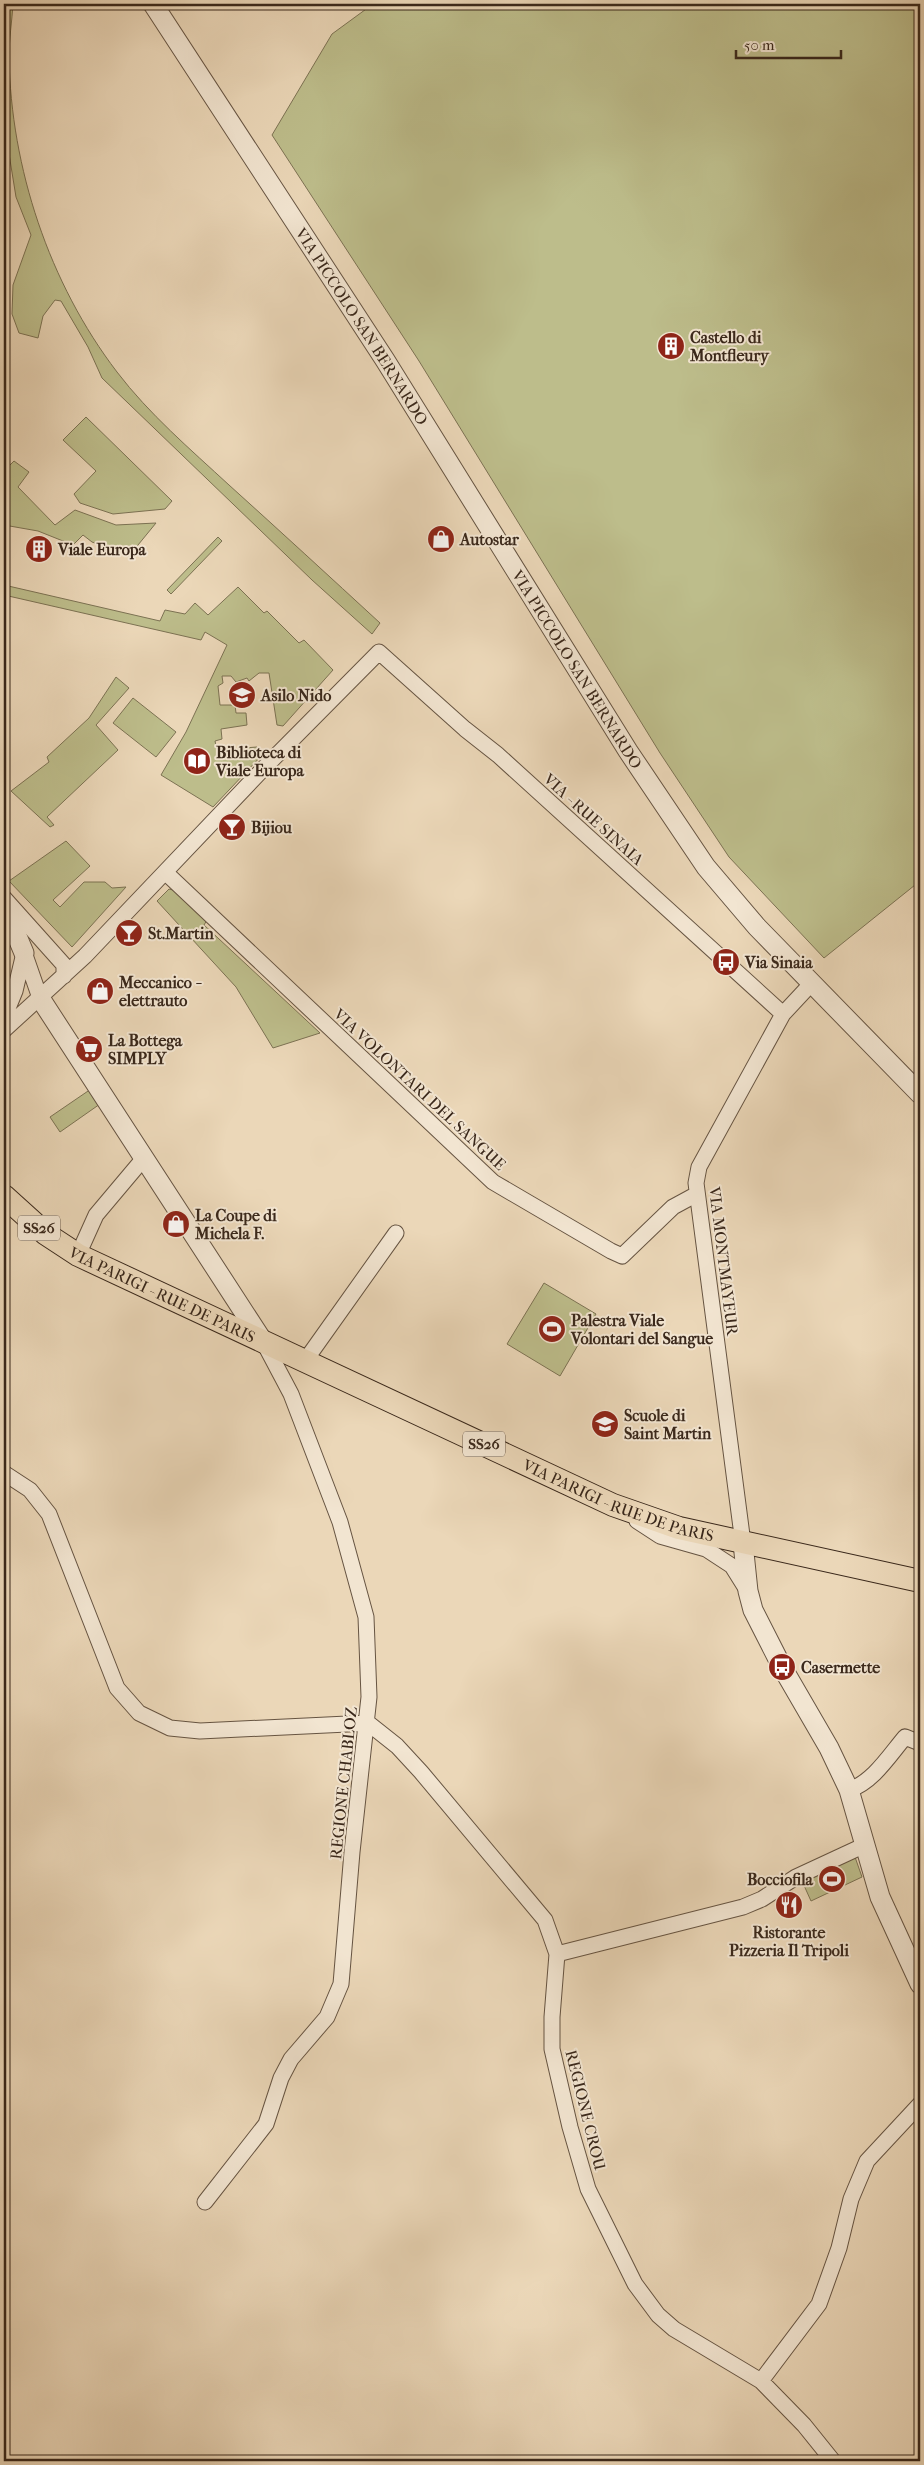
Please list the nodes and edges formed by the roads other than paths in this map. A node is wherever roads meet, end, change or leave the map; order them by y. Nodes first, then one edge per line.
1 (153, 4) edge
2 (166, 872) junction
3 (4, 898) edge
4 (4, 905) edge
5 (24, 953) junction
6 (85, 956) junction
7 (58, 959) junction
8 (64, 976) junction
9 (811, 984) junction
10 (40, 998) junction
11 (783, 1014) junction
12 (4, 1018) edge
13 (4, 1030) edge
14 (920, 1094) edge
15 (144, 1158) junction
16 (697, 1194) junction
17 (4, 1196) edge
18 (396, 1233) dead end
19 (78, 1255) junction
20 (264, 1343) junction
21 (305, 1361) junction
22 (4, 1472) edge
23 (613, 1505) junction
24 (743, 1543) junction
25 (920, 1581) edge
26 (748, 1591) junction
27 (368, 1723) junction
28 (920, 1743) edge
29 (849, 1790) junction
30 (866, 1845) junction
31 (557, 1954) junction
32 (920, 1984) edge
33 (920, 2104) edge
34 (205, 2202) dead end
35 (761, 2381) junction
36 (833, 2461) edge

1 - 9 street, VIA PICCOLO SAN BERNARDO
2 - 6 street
2 - 11 street, VIA - RUE SINAIA
2 - 16 street, VIA VOLONTARI DEL SANGUE
3 - 7 street
4 - 5 street
5 - 7 street
5 - 10 street
5 - 12 street
6 - 7 street
6 - 8 street
7 - 8 street
8 - 10 street
9 - 11 street, VIA MONTMAYEUR
9 - 14 street, VIA PICCOLO SAN BERNARDO
10 - 13 street
10 - 15 street
11 - 16 street, VIA MONTMAYEUR
15 - 19 street
15 - 20 street
16 - 24 street, VIA MONTMAYEUR
17 - 19 main road, VIA PARIGI - RUE DE PARIS / SS26
18 - 21 street
19 - 20 main road, VIA PARIGI - RUE DE PARIS / SS26
20 - 21 main road, VIA PARIGI - RUE DE PARIS / SS26
20 - 27 street, REGIONE CHABLOZ
21 - 23 main road, VIA PARIGI - RUE DE PARIS / SS26
22 - 27 street
23 - 24 main road, VIA PARIGI - RUE DE PARIS / SS26
23 - 26 street
24 - 25 main road, VIA PARIGI - RUE DE PARIS / SS26
24 - 26 street
26 - 29 street
27 - 31 street, REGIONE CROU
27 - 34 street, REGIONE CHABLOZ
28 - 29 street
29 - 30 street
30 - 31 street
30 - 32 street
31 - 35 street, REGIONE CROU
33 - 35 street
35 - 36 street, REGIONE CROU

